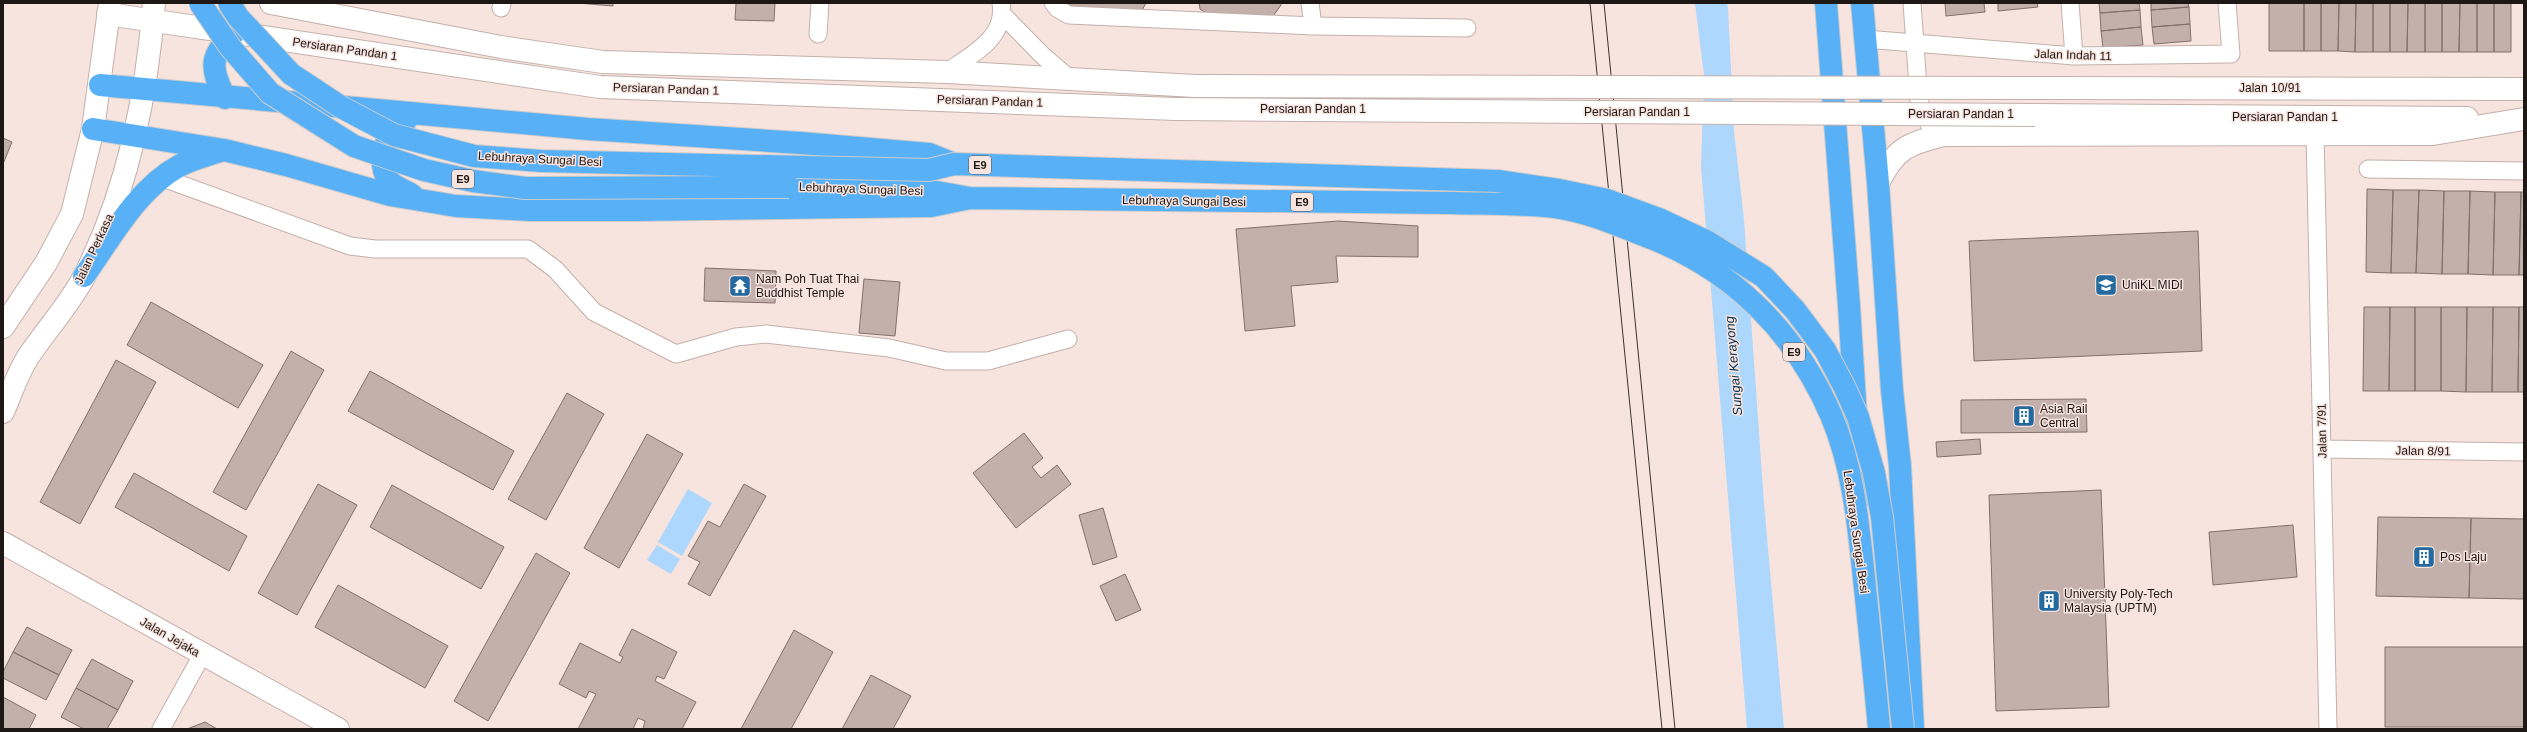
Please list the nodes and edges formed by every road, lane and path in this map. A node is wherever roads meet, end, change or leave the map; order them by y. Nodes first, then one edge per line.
1 (200, 3) edge
2 (229, 3) edge
3 (271, 3) edge
4 (820, 3) edge
5 (1310, 3) edge
6 (1826, 3) edge
7 (1862, 3) edge
8 (1912, 3) edge
9 (2070, 3) edge
10 (2228, 3) edge
11 (1055, 6) edge
12 (109, 9) edge
13 (1002, 9) edge
14 (1177, 11) edge
15 (154, 12) edge
16 (1313, 26) junction
17 (1467, 28) dead end
18 (234, 33) junction
19 (818, 34) dead end
20 (1865, 39) junction
21 (1915, 43) junction
22 (2074, 56) junction
23 (947, 72) junction
24 (1070, 79) junction
25 (100, 85) junction
26 (2016, 88) joint
27 (144, 89) junction
28 (2524, 89) edge
29 (225, 98) junction
30 (419, 115) junction
31 (2524, 119) edge
32 (93, 129) junction
33 (2315, 133) junction
34 (1943, 135) junction
35 (134, 136) junction
36 (224, 150) junction
37 (954, 164) junction
38 (2368, 169) dead end
39 (2524, 171) edge
40 (163, 178) junction
41 (1878, 182) junction
42 (970, 198) junction
43 (421, 201) junction
44 (84, 276) junction
45 (3, 327) edge
46 (1068, 339) dead end
47 (3, 412) edge
48 (2322, 449) junction
49 (2524, 452) edge
50 (3, 543) edge
51 (202, 655) junction
52 (161, 729) edge
53 (338, 729) edge
54 (1874, 729) edge
55 (1879, 729) edge
56 (1903, 729) edge
57 (1913, 729) edge
58 (2328, 729) edge

1 - 42 highway, Lebuhraya Sungai Besi / E9, bridge
2 - 37 highway, Lebuhraya Sungai Besi / E9, bridge
3 - 23 street, Persiaran Pandan 1
4 - 19 street
5 - 16 street
6 - 54 highway
7 - 20 highway
8 - 21 street
9 - 22 street
10 - 22 street, Jalan Indah 11
11 - 14 street
12 - 15 street, Persiaran Pandan 1
12 - 25 street
13 - 23 street
13 - 24 street
14 - 16 street
15 - 18 street, Persiaran Pandan 1
15 - 27 street, Jalan Perkasa
16 - 17 street
18 - 29 highway
18 - 31 street, Persiaran Pandan 1, bridge
20 - 21 street, Jalan Indah 11
20 - 41 highway
21 - 22 street, Jalan Indah 11
21 - 34 street
23 - 24 street, Persiaran Pandan 1
24 - 26 street, Persiaran Pandan 1, bridge
25 - 27 highway
25 - 32 street
26 - 28 street, Jalan 10/91
27 - 29 highway
27 - 35 street, Jalan Perkasa
29 - 30 highway
30 - 37 highway
30 - 43 highway
31 - 33 street
32 - 35 highway
32 - 45 street
33 - 34 street
33 - 48 street, Jalan 7/91
34 - 41 street
35 - 36 highway
35 - 44 street, Jalan Perkasa
36 - 40 highway
36 - 43 highway
37 - 56 highway, Lebuhraya Sungai Besi / E9, bridge
38 - 39 street
40 - 44 highway
40 - 46 street
41 - 57 highway
42 - 43 highway
42 - 55 highway, Lebuhraya Sungai Besi / E9, bridge
44 - 47 street, Jalan Perkasa
48 - 49 street, Jalan 8/91
48 - 58 street, Jalan 7/91
50 - 51 street, Jalan Jejaka
51 - 52 street
51 - 53 street, Jalan Jejaka

